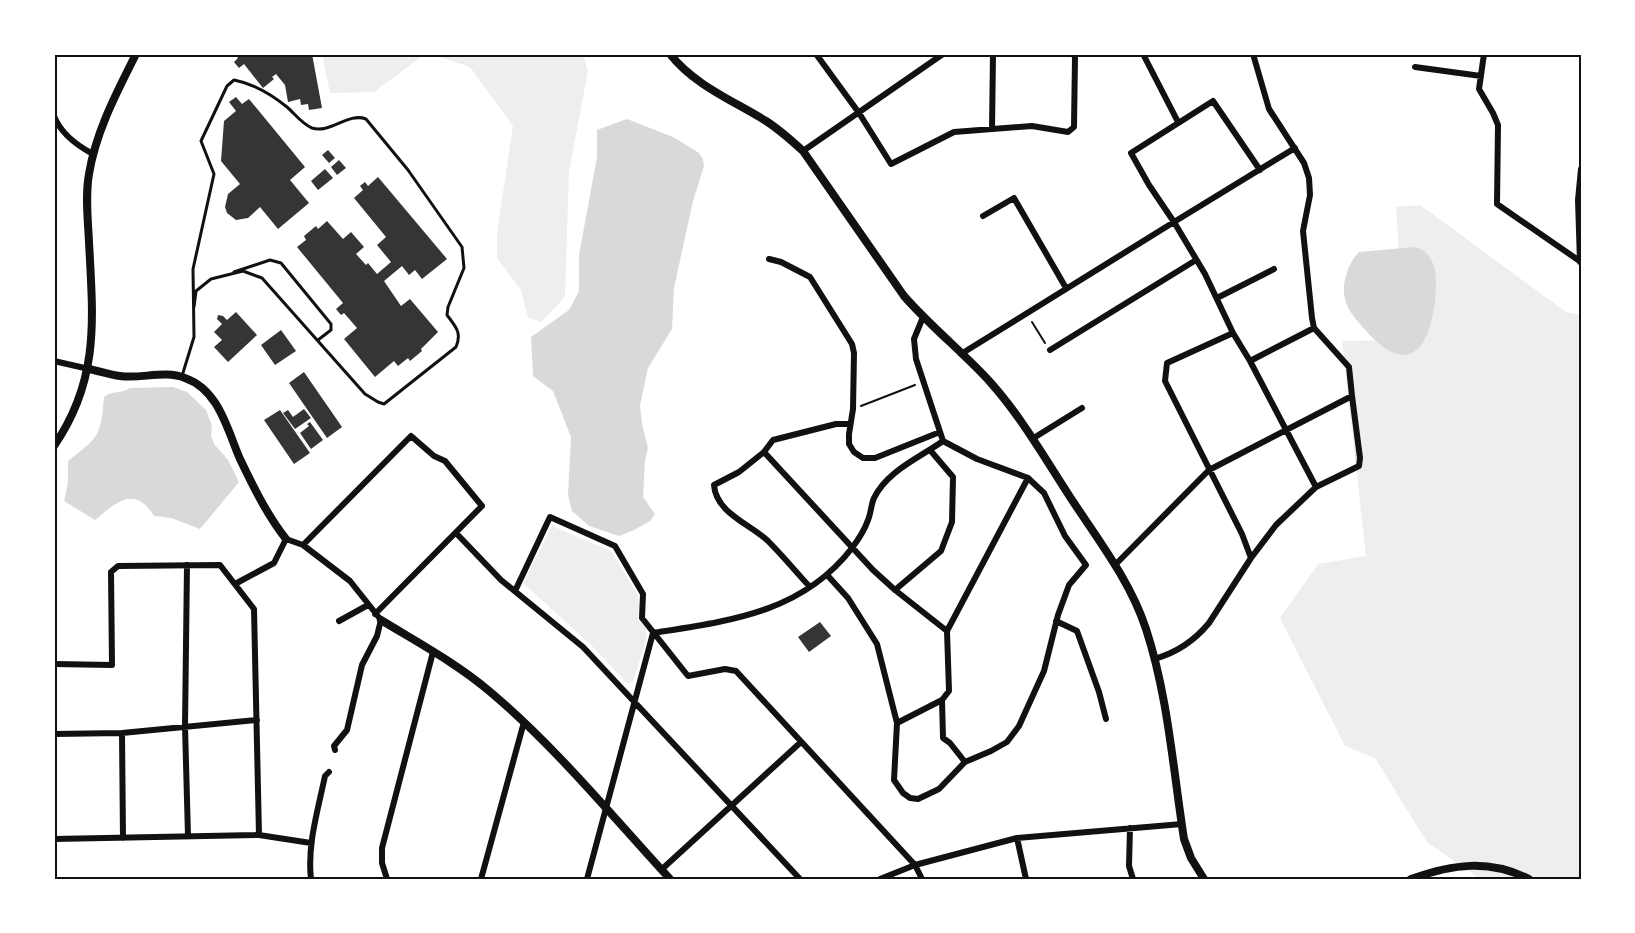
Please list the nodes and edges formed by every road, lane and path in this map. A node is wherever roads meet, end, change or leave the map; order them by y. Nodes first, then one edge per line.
1 (136, 54) edge
2 (670, 54) edge
3 (816, 54) edge
4 (944, 54) edge
5 (993, 54) edge
6 (1073, 54) edge
7 (1143, 54) edge
8 (1253, 54) edge
9 (1484, 54) edge
10 (1416, 67) dead end
11 (1481, 76) junction
12 (859, 113) junction
13 (54, 116) edge
14 (1178, 122) junction
15 (992, 129) junction
16 (1295, 148) junction
17 (803, 151) junction
18 (93, 154) junction
19 (1581, 169) edge
20 (1260, 170) junction
21 (983, 216) dead end
22 (1174, 222) junction
23 (769, 259) dead end
24 (1196, 260) junction
25 (1581, 262) edge
26 (1274, 269) dead end
27 (221, 277) junction
28 (1066, 288) junction
29 (1217, 298) junction
30 (194, 307) junction
31 (1026, 314) junction
32 (923, 318) junction
33 (1314, 328) junction
34 (1233, 333) junction
35 (318, 340) junction
36 (1050, 350) joint
37 (961, 354) junction
38 (54, 361) edge
39 (1250, 361) junction
40 (89, 369) junction
41 (182, 376) junction
42 (923, 382) junction
43 (1352, 396) junction
44 (1082, 408) dead end
45 (853, 409) junction
46 (850, 424) junction
47 (1286, 431) junction
48 (940, 432) junction
49 (1032, 439) junction
50 (944, 441) junction
51 (54, 446) edge
52 (930, 450) junction
53 (764, 452) junction
54 (1209, 470) junction
55 (1028, 478) junction
56 (1316, 487) junction
57 (456, 533) junction
58 (286, 539) junction
59 (303, 545) junction
60 (854, 547) junction
61 (1251, 558) junction
62 (187, 565) junction
63 (1115, 565) junction
64 (828, 576) junction
65 (235, 585) junction
66 (810, 587) junction
67 (515, 591) junction
68 (895, 591) junction
69 (368, 605) junction
70 (378, 617) junction
71 (339, 621) dead end
72 (1056, 621) junction
73 (947, 631) junction
74 (653, 633) junction
75 (433, 652) junction
76 (1155, 659) junction
77 (54, 664) edge
78 (635, 700) junction
79 (942, 700) junction
80 (1106, 719) dead end
81 (257, 720) junction
82 (524, 722) junction
83 (897, 723) junction
84 (185, 726) junction
85 (122, 733) junction
86 (54, 734) edge
87 (801, 742) junction
88 (334, 750) dead end
89 (965, 762) junction
90 (329, 772) dead end
91 (733, 806) junction
92 (605, 808) junction
93 (1182, 824) junction
94 (1130, 828) junction
95 (259, 835) junction
96 (188, 836) junction
97 (123, 838) junction
98 (1017, 838) junction
99 (54, 839) edge
100 (311, 843) junction
101 (915, 864) junction
102 (661, 870) junction
103 (311, 879) edge
104 (387, 879) edge
105 (480, 879) edge
106 (587, 879) edge
107 (670, 879) edge
108 (801, 879) edge
109 (880, 879) edge
110 (922, 879) edge
111 (1026, 879) edge
112 (1133, 879) edge
113 (1204, 879) edge
114 (1412, 879) edge
115 (1529, 879) edge

1 - 18 main road
2 - 17 main road
3 - 12 street
4 - 12 street
5 - 15 street
6 - 15 street
7 - 14 street
8 - 16 street
9 - 11 street
10 - 11 street
11 - 25 street
12 - 15 street
12 - 17 street
13 - 18 street
14 - 20 street
14 - 22 street
16 - 20 street
16 - 33 street
17 - 32 main road
18 - 40 main road
19 - 25 street
20 - 22 street
21 - 28 street
22 - 24 street
22 - 28 street
23 - 45 street
24 - 29 street
24 - 36 street
26 - 29 street
27 - 30 lane
27 - 35 lane
27 - 35 lane
28 - 31 street
29 - 34 street
30 - 35 lane
30 - 41 lane
31 - 36 path
31 - 37 street
32 - 37 main road
32 - 42 street
33 - 39 street
33 - 43 street
34 - 39 street
34 - 54 street
37 - 49 main road
38 - 40 street
39 - 47 street
40 - 41 street
40 - 51 main road
41 - 58 street
42 - 45 path
42 - 48 street
43 - 47 street
43 - 56 street
44 - 49 street
45 - 46 street
46 - 48 street
46 - 53 street
47 - 54 street
47 - 56 street
48 - 50 street
49 - 63 main road
50 - 52 street
50 - 55 street
52 - 60 street
52 - 68 street
53 - 60 street
53 - 66 street
54 - 61 street
54 - 63 street
55 - 72 street
55 - 73 street
56 - 61 street
57 - 59 street
57 - 67 street
57 - 70 street
58 - 59 street
58 - 65 street
59 - 69 street
60 - 64 street
60 - 68 street
61 - 76 street
62 - 65 street
62 - 77 street
62 - 84 street
63 - 76 main road
64 - 66 street
64 - 83 street
65 - 81 street
66 - 74 street
67 - 74 street
67 - 78 street
68 - 73 street
69 - 70 street
69 - 71 street
70 - 75 street
70 - 88 street
72 - 80 street
72 - 89 street
73 - 79 street
74 - 78 street
74 - 87 street
75 - 82 street
75 - 104 street
76 - 93 main road
78 - 91 street
78 - 92 street
79 - 83 street
79 - 89 street
81 - 84 street
81 - 95 street
82 - 92 street
82 - 105 street
83 - 89 street
84 - 85 street
84 - 96 street
85 - 86 street
85 - 97 street
87 - 91 street
87 - 101 street
90 - 100 street
91 - 102 street
91 - 108 street
92 - 102 street
92 - 106 street
93 - 94 street
93 - 113 main road
94 - 98 street
94 - 112 street
95 - 96 street
95 - 100 street
96 - 97 street
97 - 99 street
98 - 101 street
98 - 111 street
100 - 103 street
101 - 109 street
101 - 110 street
102 - 107 street
114 - 115 main road

